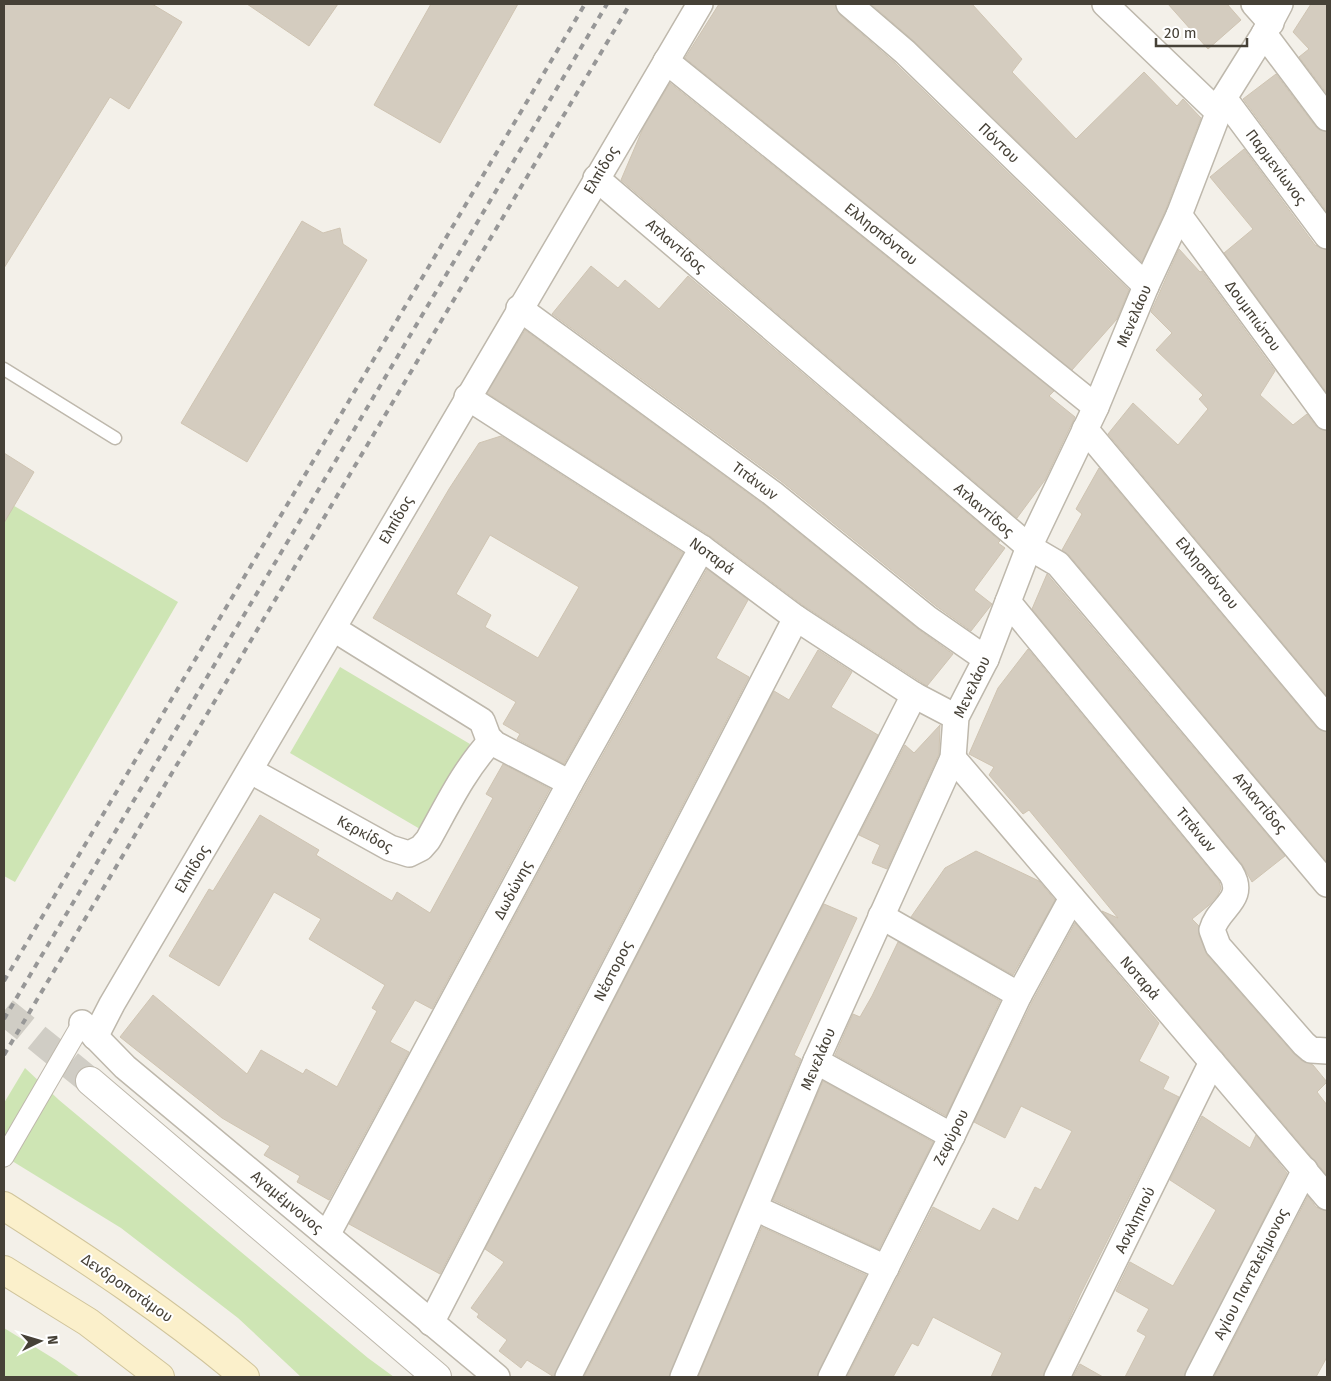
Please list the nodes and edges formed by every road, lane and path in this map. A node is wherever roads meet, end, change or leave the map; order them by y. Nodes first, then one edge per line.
1 (700, 4) edge
2 (849, 4) edge
3 (1105, 4) edge
4 (1254, 4) edge
5 (1272, 20) edge
6 (666, 61) junction
7 (1221, 105) junction
8 (1327, 118) edge
9 (596, 178) junction
10 (1179, 215) junction
11 (1327, 236) edge
12 (1146, 286) junction
13 (519, 308) junction
14 (4, 369) edge
15 (467, 397) junction
16 (1096, 407) junction
17 (1327, 417) edge
18 (1085, 429) junction
19 (115, 438) dead end
20 (702, 548) junction
21 (1029, 548) junction
22 (1008, 602) junction
23 (796, 618) junction
24 (334, 629) junction
25 (986, 659) junction
26 (914, 695) junction
27 (956, 717) junction
28 (1327, 718) edge
29 (491, 741) junction
30 (953, 758) junction
31 (251, 771) junction
32 (570, 784) junction
33 (1327, 884) edge
34 (1072, 898) junction
35 (881, 916) junction
36 (1019, 995) junction
37 (88, 1030) junction
38 (1327, 1051) edge
39 (816, 1062) junction
40 (1212, 1062) junction
41 (90, 1081) tunnel mouth
42 (952, 1136) junction
43 (4, 1157) edge
44 (1304, 1170) junction
45 (1327, 1197) edge
46 (4, 1206) edge
47 (755, 1208) junction
48 (327, 1235) junction
49 (886, 1268) junction
50 (4, 1270) edge
51 (430, 1323) junction
52 (160, 1377) edge
53 (245, 1377) edge
54 (437, 1377) edge
55 (496, 1377) edge
56 (568, 1377) edge
57 (683, 1377) edge
58 (831, 1377) edge
59 (1057, 1377) edge
60 (1198, 1377) edge

1 - 6 street, Ελπίδος
2 - 12 street, Πόντου
3 - 7 street, Παρμενίωνος
4 - 5 street
5 - 7 street, Μενελάου
5 - 8 street
6 - 9 street, Ελπίδος
6 - 16 street, Ελλησπόντου
7 - 10 street, Μενελάου
7 - 11 street, Παρμενίωνος
9 - 13 street, Ελπίδος
9 - 21 street, Ατλαντίδος
10 - 12 street, Μενελάου
10 - 17 street, Δουμπιώτου
12 - 16 street, Μενελάου
13 - 15 street, Ελπίδος
13 - 25 street, Τιτάνων
14 - 19 lane
15 - 20 street, Νοταρά
15 - 24 street, Ελπίδος
16 - 18 street, Μενελάου
18 - 21 street, Μενελάου
18 - 28 street, Ελλησπόντου
20 - 23 street, Νοταρά
20 - 32 street, Δωδώνης
21 - 22 street, Μενελάου
21 - 33 street, Ατλαντίδος
22 - 25 street, Μενελάου
22 - 38 street, Τιτάνων
23 - 26 street, Νοταρά
23 - 51 street, Νέστορος
24 - 29 street
24 - 31 street, Ελπίδος
25 - 27 street, Μενελάου
26 - 27 street, Νοταρά
26 - 56 street
27 - 30 street, Μενελάου
29 - 31 street, Κερκίδος
29 - 32 street
30 - 34 street, Νοταρά
30 - 35 street, Μενελάου
31 - 37 street, Ελπίδος
32 - 48 street, Δωδώνης
34 - 36 street, Ζεφύρου
34 - 40 street, Νοταρά
35 - 36 street
35 - 39 street, Μενελάου
36 - 42 street, Ζεφύρου
37 - 43 street
37 - 48 street, Αγαμέμνονος
39 - 42 street
39 - 47 street, Μενελάου
40 - 44 street, Νοταρά
40 - 59 street, Ασκληπιού
41 - 54 street
42 - 49 street, Ζεφύρου
44 - 45 street, Νοταρά
44 - 60 street, Αγίου Παντελεήμονος
46 - 53 main road, Δενδροποτάμου
47 - 49 street
47 - 57 street, Μενελάου
48 - 51 street, Αγαμέμνονος
49 - 58 street, Ζεφύρου
50 - 52 main road
51 - 55 street, Αγαμέμνονος

